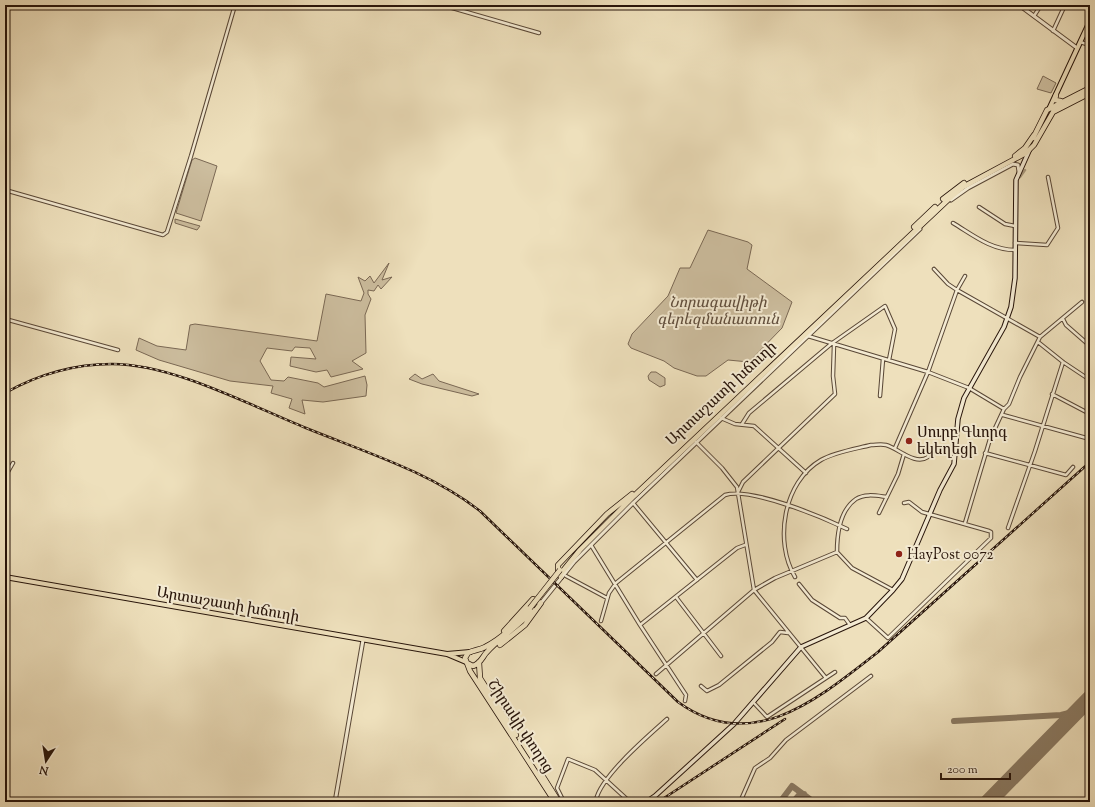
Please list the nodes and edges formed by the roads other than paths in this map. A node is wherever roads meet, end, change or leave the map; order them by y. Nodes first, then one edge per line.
1 (235, 5) edge
2 (442, 5) edge
3 (1018, 5) edge
4 (1041, 5) edge
5 (1065, 5) edge
6 (1034, 16) junction
7 (1090, 22) edge
8 (1053, 31) junction
9 (539, 33) dead end
10 (1080, 42) junction
11 (1090, 45) edge
12 (1077, 48) junction
13 (1090, 88) edge
14 (1090, 94) edge
15 (1056, 95) junction
16 (1062, 101) junction
17 (1050, 107) junction
18 (1042, 128) junction
19 (1034, 135) junction
20 (1030, 149) junction
21 (1019, 172) junction
22 (1048, 177) dead end
23 (5, 190) edge
24 (979, 207) dead end
25 (953, 223) dead end
26 (1015, 226) junction
27 (1015, 243) junction
28 (1015, 250) junction
29 (934, 269) dead end
30 (965, 276) dead end
31 (957, 290) junction
32 (1082, 302) dead end
33 (1007, 318) junction
34 (5, 319) edge
35 (1063, 319) junction
36 (807, 336) junction
37 (1040, 337) junction
38 (1038, 342) junction
39 (833, 345) junction
40 (1090, 346) edge
41 (118, 350) dead end
42 (883, 359) junction
43 (889, 360) junction
44 (1063, 362) junction
45 (928, 372) junction
46 (1090, 380) edge
47 (969, 388) junction
48 (1052, 394) junction
49 (880, 396) dead end
50 (1004, 409) junction
51 (1090, 414) edge
52 (1003, 415) junction
53 (721, 418) junction
54 (742, 424) junction
55 (1044, 425) junction
56 (1090, 439) edge
57 (696, 442) junction
58 (778, 448) junction
59 (895, 448) junction
60 (955, 448) junction
61 (985, 453) junction
62 (904, 454) junction
63 (13, 463) dead end
64 (1030, 465) junction
65 (1073, 467) dead end
66 (806, 473) junction
67 (5, 477) edge
68 (737, 493) junction
69 (887, 497) junction
70 (633, 503) junction
71 (904, 503) dead end
72 (788, 506) junction
73 (878, 513) dead end
74 (930, 514) junction
75 (964, 523) junction
76 (840, 525) junction
77 (1008, 528) dead end
78 (848, 529) dead end
79 (667, 543) junction
80 (591, 545) junction
81 (745, 545) junction
82 (837, 552) junction
83 (791, 571) junction
84 (562, 574) junction
85 (5, 577) edge
86 (795, 577) dead end
87 (697, 580) junction
88 (616, 583) junction
89 (799, 584) dead end
90 (754, 590) junction
91 (894, 590) junction
92 (676, 597) junction
93 (607, 598) junction
94 (541, 603) junction
95 (532, 609) junction
96 (866, 618) junction
97 (601, 621) dead end
98 (640, 625) junction
99 (851, 626) junction
100 (702, 633) junction
101 (788, 633) junction
102 (363, 640) junction
103 (488, 645) junction
104 (801, 647) junction
105 (472, 651) junction
106 (486, 653) junction
107 (447, 654) junction
108 (721, 656) dead end
109 (480, 661) junction
110 (467, 663) junction
111 (666, 665) junction
112 (835, 672) dead end
113 (656, 674) dead end
114 (871, 676) dead end
115 (826, 678) junction
116 (701, 686) dead end
117 (685, 701) dead end
118 (753, 701) junction
119 (667, 719) dead end
120 (606, 780) junction
121 (596, 800) dead end
122 (335, 802) edge
123 (555, 802) edge
124 (559, 802) edge
125 (564, 802) edge
126 (630, 802) edge
127 (646, 802) edge
128 (740, 802) edge

1 - 23 street
2 - 9 street
3 - 6 street
4 - 6 street
5 - 8 street
6 - 8 street
7 - 10 main road
8 - 12 street
10 - 11 street
10 - 12 main road
12 - 15 main road
13 - 16 highway
14 - 18 highway
15 - 16 highway
15 - 17 main road
16 - 17 highway
17 - 18 highway
17 - 19 highway
18 - 20 highway
19 - 20 highway
19 - 84 highway, Արտաշատի խճուղի
20 - 21 main road
20 - 84 highway, Արտաշատի խճուղի
21 - 26 main road
21 - 36 street, Արտաշատի խճուղի
22 - 27 street
24 - 26 street
25 - 28 street
26 - 27 main road
27 - 28 main road
28 - 33 main road
29 - 31 street
30 - 31 street
31 - 33 street
31 - 45 street
32 - 35 street
33 - 37 street
33 - 47 main road
34 - 41 street
35 - 37 street
35 - 40 street
36 - 39 street
36 - 53 street, Արտաշատի խճուղի
37 - 38 street
38 - 44 street
38 - 50 street
39 - 42 street
39 - 43 street
39 - 54 street
39 - 58 street
42 - 43 street
42 - 49 street
43 - 45 street
44 - 46 street
44 - 48 street
45 - 47 street
45 - 59 street
47 - 50 street
47 - 60 main road
48 - 51 street
48 - 55 street
50 - 52 street
52 - 55 street
52 - 61 street
53 - 54 street
53 - 57 street, Արտաշատի խճուղի
54 - 58 street
55 - 56 street
55 - 64 street
57 - 68 street
57 - 70 street, Արտաշատի խճուղի
58 - 66 street
58 - 68 street
59 - 62 street
59 - 66 street
60 - 62 street
60 - 74 main road
61 - 64 street
61 - 75 street
62 - 69 street
63 - 67 street
64 - 65 street
64 - 77 street
66 - 72 street
68 - 72 street
68 - 79 street
68 - 81 street
69 - 73 street
69 - 76 street
70 - 79 street
70 - 80 street, Արտաշատի խճուղի
71 - 74 street
72 - 76 street
72 - 83 street
74 - 75 street
74 - 91 main road
75 - 96 street
76 - 78 street
76 - 82 street
79 - 87 street
79 - 88 street
80 - 84 street, Արտաշատի խճուղի
80 - 88 street
81 - 87 street
81 - 90 street
82 - 83 street
82 - 91 street
83 - 86 street
83 - 90 street
84 - 93 street
84 - 94 street
84 - 95 highway, Արտաշատի խճուղի, bridge
85 - 102 main road, Արտաշատի խճուղի
87 - 92 street
88 - 93 street
88 - 98 street
89 - 99 street
90 - 100 street
90 - 101 street
91 - 96 main road
92 - 98 street
92 - 100 street
93 - 97 street
94 - 103 highway
94 - 106 highway
95 - 103 highway, Արտաշատի խճուղի
95 - 106 highway, Արտաշատի խճուղի
96 - 99 main road
98 - 111 street
99 - 104 main road
100 - 108 street
100 - 111 street
101 - 104 street
101 - 116 street
102 - 107 main road, Արտաշատի խճուղի
102 - 122 street
103 - 105 highway, Արտաշատի խճուղի
104 - 115 street
104 - 118 main road
105 - 107 main road, Արտաշատի խճուղի
105 - 109 highway
105 - 110 highway
106 - 109 highway, Արտաշատի խճուղի
107 - 110 main road, Արտաշատի խճուղի
109 - 110 highway, Արտաշատի խճուղի
109 - 124 highway, Շիրակի փողոց
110 - 123 highway, Շիրակի փողոց
111 - 113 street
111 - 117 street
112 - 115 street
114 - 128 street
115 - 118 street
118 - 127 main road
119 - 120 street
120 - 121 street
120 - 125 street
120 - 126 street

